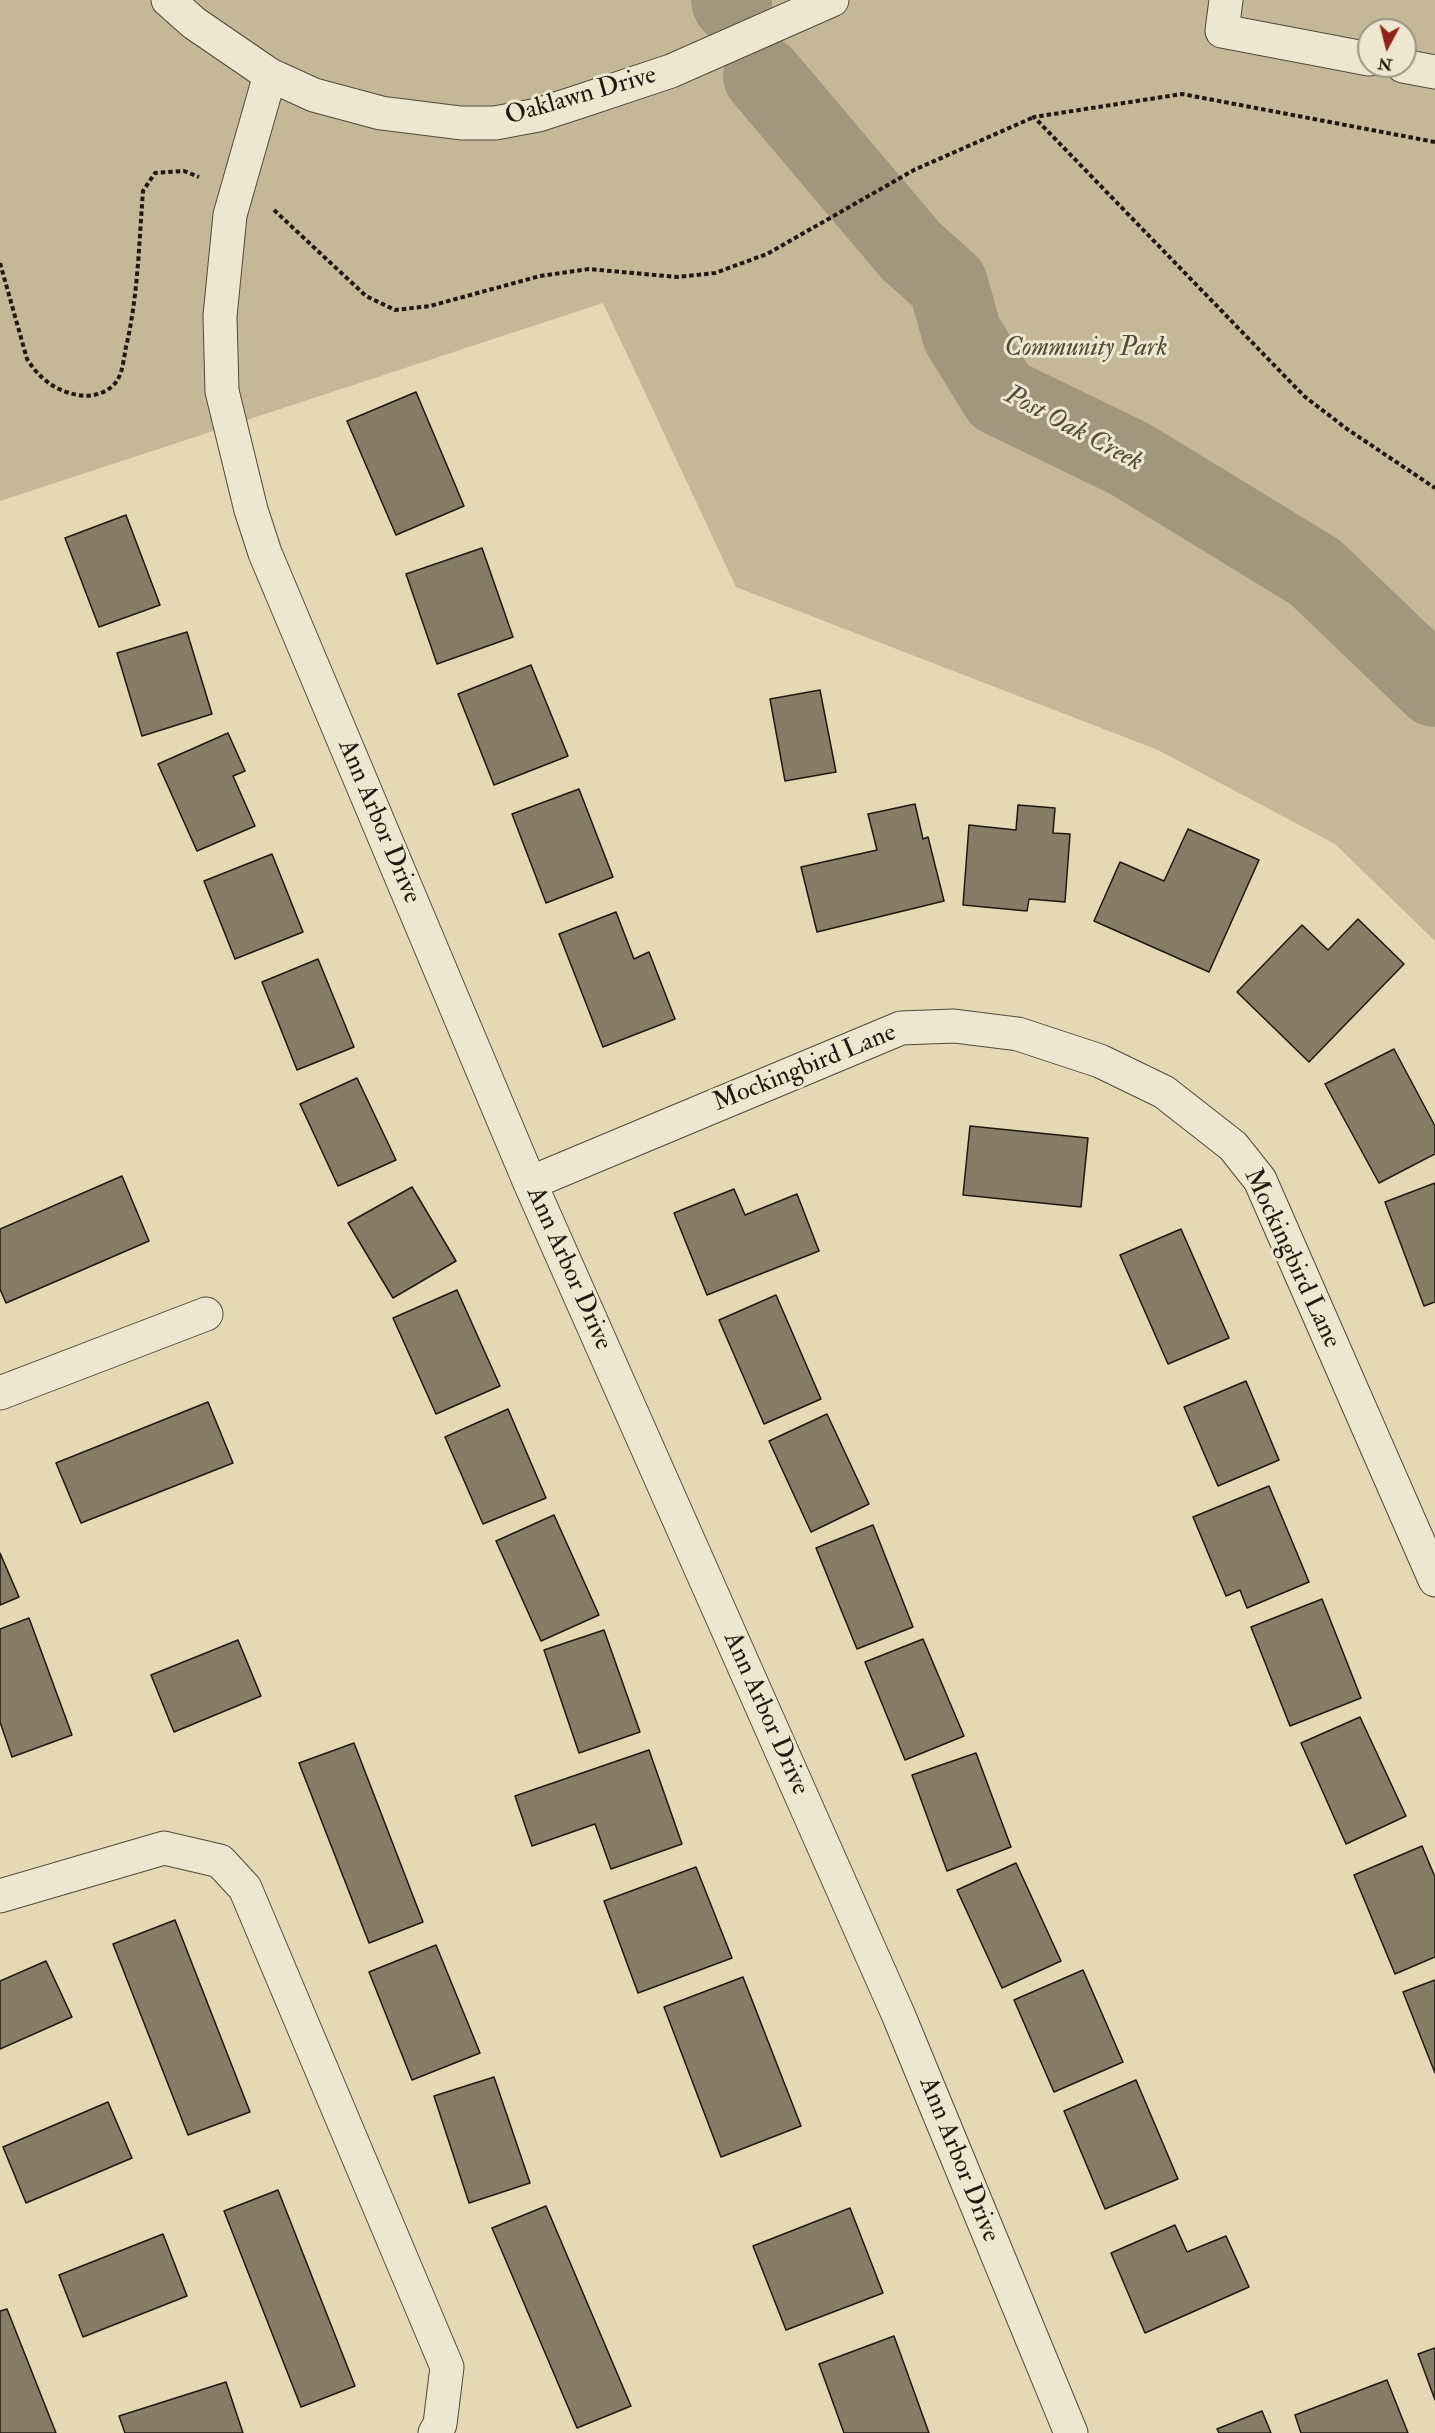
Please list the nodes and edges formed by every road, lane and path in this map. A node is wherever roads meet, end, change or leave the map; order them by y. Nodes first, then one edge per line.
1 (168, 0) edge
2 (831, 0) edge
3 (1226, 0) edge
4 (1357, 57) edge
5 (1417, 69) edge
6 (1435, 72) edge
7 (270, 75) junction
8 (1034, 117) junction
9 (1435, 142) edge
10 (237, 192) junction
11 (0, 262) edge
12 (1435, 488) edge
13 (530, 1183) junction
14 (206, 1314) dead end
15 (0, 1393) edge
16 (1435, 1580) edge
17 (0, 1896) edge
18 (435, 2433) edge
19 (1071, 2433) edge

1 - 7 street, Oaklawn Drive
2 - 7 street, Oaklawn Drive
3 - 4 street
5 - 6 street
7 - 10 street, Ann Arbor Drive
8 - 9 path
8 - 10 path
8 - 12 path
10 - 11 path
10 - 13 street, Ann Arbor Drive
13 - 16 street, Mockingbird Lane
13 - 19 street, Ann Arbor Drive
14 - 15 street
17 - 18 street

